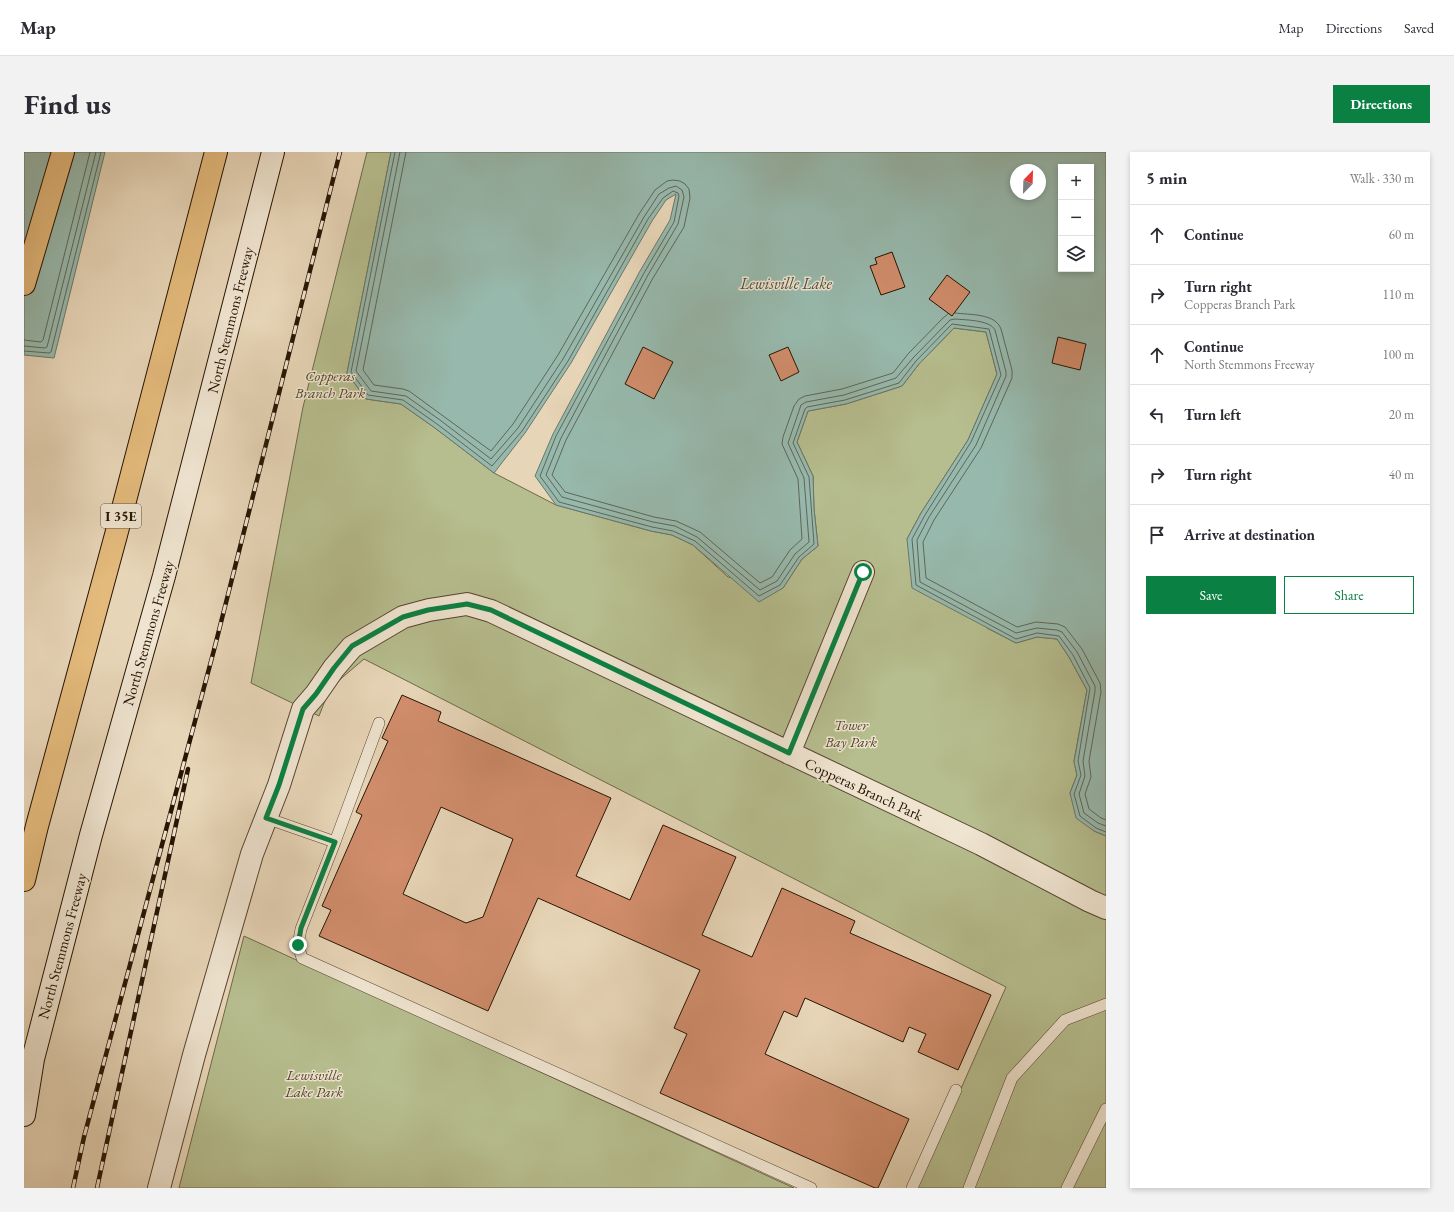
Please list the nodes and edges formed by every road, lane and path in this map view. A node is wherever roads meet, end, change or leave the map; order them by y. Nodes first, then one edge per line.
1 (64, 152) edge
2 (216, 152) edge
3 (273, 152) edge
4 (24, 284) edge
5 (863, 572) dead end
6 (379, 723) dead end
7 (789, 753) junction
8 (266, 818) junction
9 (335, 842) junction
10 (24, 880) edge
11 (1106, 908) edge
12 (1106, 1004) edge
13 (956, 1090) dead end
14 (1106, 1109) edge
15 (24, 1115) edge
16 (159, 1188) edge
17 (811, 1188) edge
18 (912, 1188) edge
19 (968, 1188) edge
20 (1067, 1188) edge

1 - 4 highway
2 - 10 highway, I 35E
3 - 15 street, North Stemmons Freeway
5 - 7 street
6 - 9 lane
7 - 8 street, Copperas Branch Park
7 - 11 street, Copperas Branch Park
8 - 9 lane
8 - 16 street
9 - 17 lane
12 - 19 lane
13 - 18 lane
14 - 20 lane

